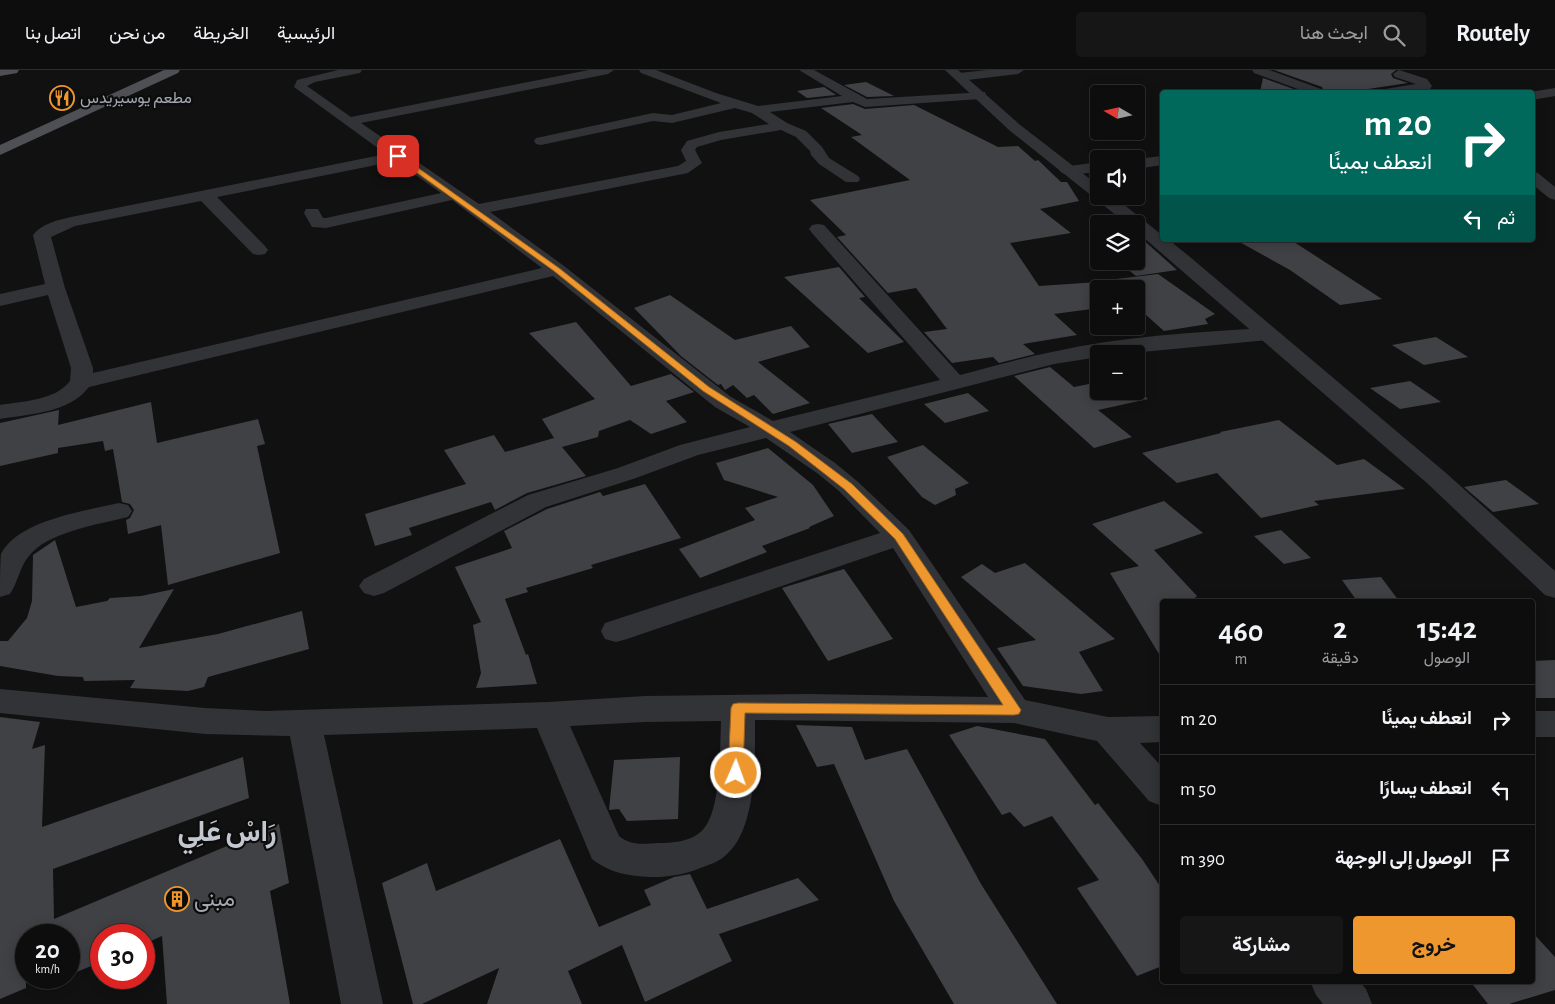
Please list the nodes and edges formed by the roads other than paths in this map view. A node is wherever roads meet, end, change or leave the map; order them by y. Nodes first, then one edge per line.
1 (13, 70) edge
2 (150, 70) edge
3 (174, 70) edge
4 (356, 70) edge
5 (608, 70) edge
6 (645, 70) edge
7 (805, 70) edge
8 (1018, 70) edge
9 (1258, 70) edge
10 (0, 72) edge
11 (955, 74) edge
12 (1399, 74) dead end
13 (1311, 90) edge
14 (1402, 90) edge
15 (1555, 92) edge
16 (980, 95) junction
17 (1535, 95) edge
18 (854, 98) junction
19 (738, 103) junction
20 (758, 110) junction
21 (350, 121) junction
22 (782, 126) junction
23 (0, 138) edge
24 (541, 141) dead end
25 (0, 151) edge
26 (398, 156) junction
27 (1160, 162) edge
28 (1145, 163) edge
29 (1090, 168) edge
30 (1067, 170) junction
31 (1535, 172) edge
32 (1555, 174) edge
33 (852, 179) dead end
34 (1535, 180) edge
35 (1090, 187) edge
36 (205, 195) junction
37 (454, 195) junction
38 (1550, 198) edge
39 (1114, 205) edge
40 (476, 210) junction
41 (312, 213) dead end
42 (818, 229) dead end
43 (1160, 241) edge
44 (1161, 242) edge
45 (259, 250) dead end
46 (557, 270) junction
47 (55, 288) junction
48 (0, 300) edge
49 (1268, 334) junction
50 (81, 382) junction
51 (955, 382) junction
52 (0, 412) edge
53 (771, 430) junction
54 (119, 511) dead end
55 (899, 536) junction
56 (374, 586) dead end
57 (0, 587) edge
58 (1555, 588) edge
59 (616, 631) dead end
60 (0, 701) edge
61 (738, 708) junction
62 (1014, 710) junction
63 (548, 715) junction
64 (304, 722) junction
65 (1535, 724) edge
66 (1555, 724) edge
67 (1160, 729) edge
68 (1108, 730) junction
69 (1160, 790) edge
70 (1334, 984) edge
71 (362, 1004) edge
72 (1351, 1004) edge

1 - 10 main road
2 - 23 main road
3 - 25 main road
4 - 21 street
5 - 21 street
6 - 19 street
7 - 18 street
8 - 11 street
9 - 13 street
11 - 16 street
12 - 14 street
15 - 17 street
16 - 18 street
16 - 30 street
18 - 20 street
19 - 20 street
19 - 24 street
20 - 22 street
21 - 26 street
22 - 33 street
22 - 40 street
26 - 36 street
26 - 37 street
27 - 28 street
29 - 30 street
30 - 35 street
31 - 32 street
34 - 38 street
36 - 45 street
36 - 47 street
37 - 40 street
37 - 41 street
39 - 43 street
40 - 46 street
42 - 51 street
44 - 49 street
46 - 50 street
46 - 53 street
47 - 48 street
47 - 50 street
49 - 51 street
49 - 58 street
50 - 52 street
51 - 53 street
53 - 55 street
53 - 56 street
54 - 57 street
55 - 59 street
55 - 62 street
60 - 64 street
61 - 62 street
61 - 63 street
61 - 63 street
62 - 68 street
63 - 64 street
64 - 71 street
65 - 66 street
67 - 68 street
68 - 69 street
70 - 72 street

